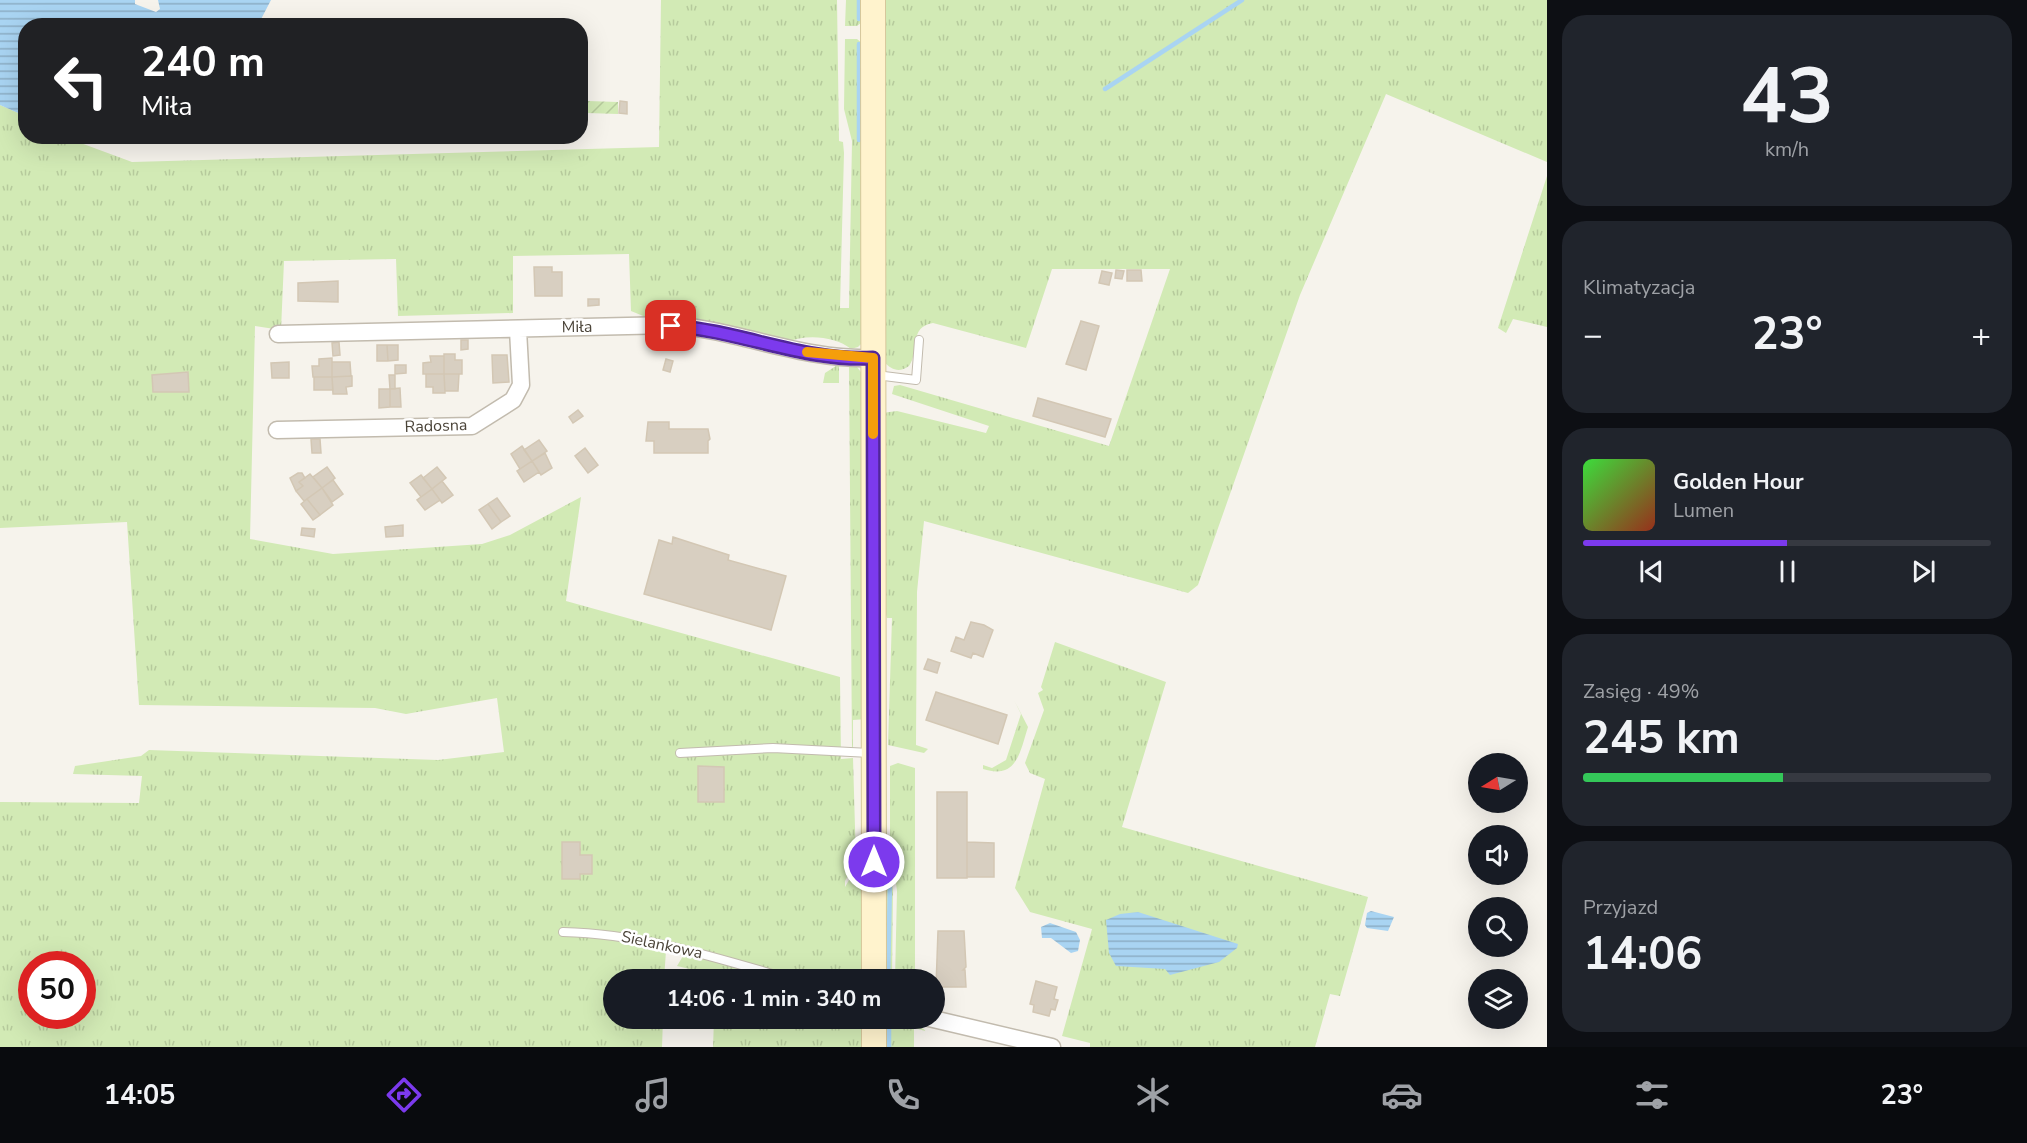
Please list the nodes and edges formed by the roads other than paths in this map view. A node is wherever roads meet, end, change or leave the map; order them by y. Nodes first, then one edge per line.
1 (873, 0) edge
2 (518, 330) junction
3 (278, 334) dead end
4 (919, 340) dead end
5 (873, 366) junction
6 (277, 430) dead end
7 (680, 753) dead end
8 (874, 753) junction
9 (563, 932) dead end
10 (755, 969) edge
11 (874, 969) edge
12 (945, 1022) edge
13 (874, 1029) edge
14 (874, 1047) edge
15 (1052, 1047) edge

1 - 5 main road
2 - 3 street, Miła
2 - 5 street, Miła
2 - 6 street, Radosna
4 - 5 lane
5 - 8 main road
7 - 8 lane
8 - 11 main road
9 - 10 lane, Sielankowa
12 - 15 street
13 - 14 main road

